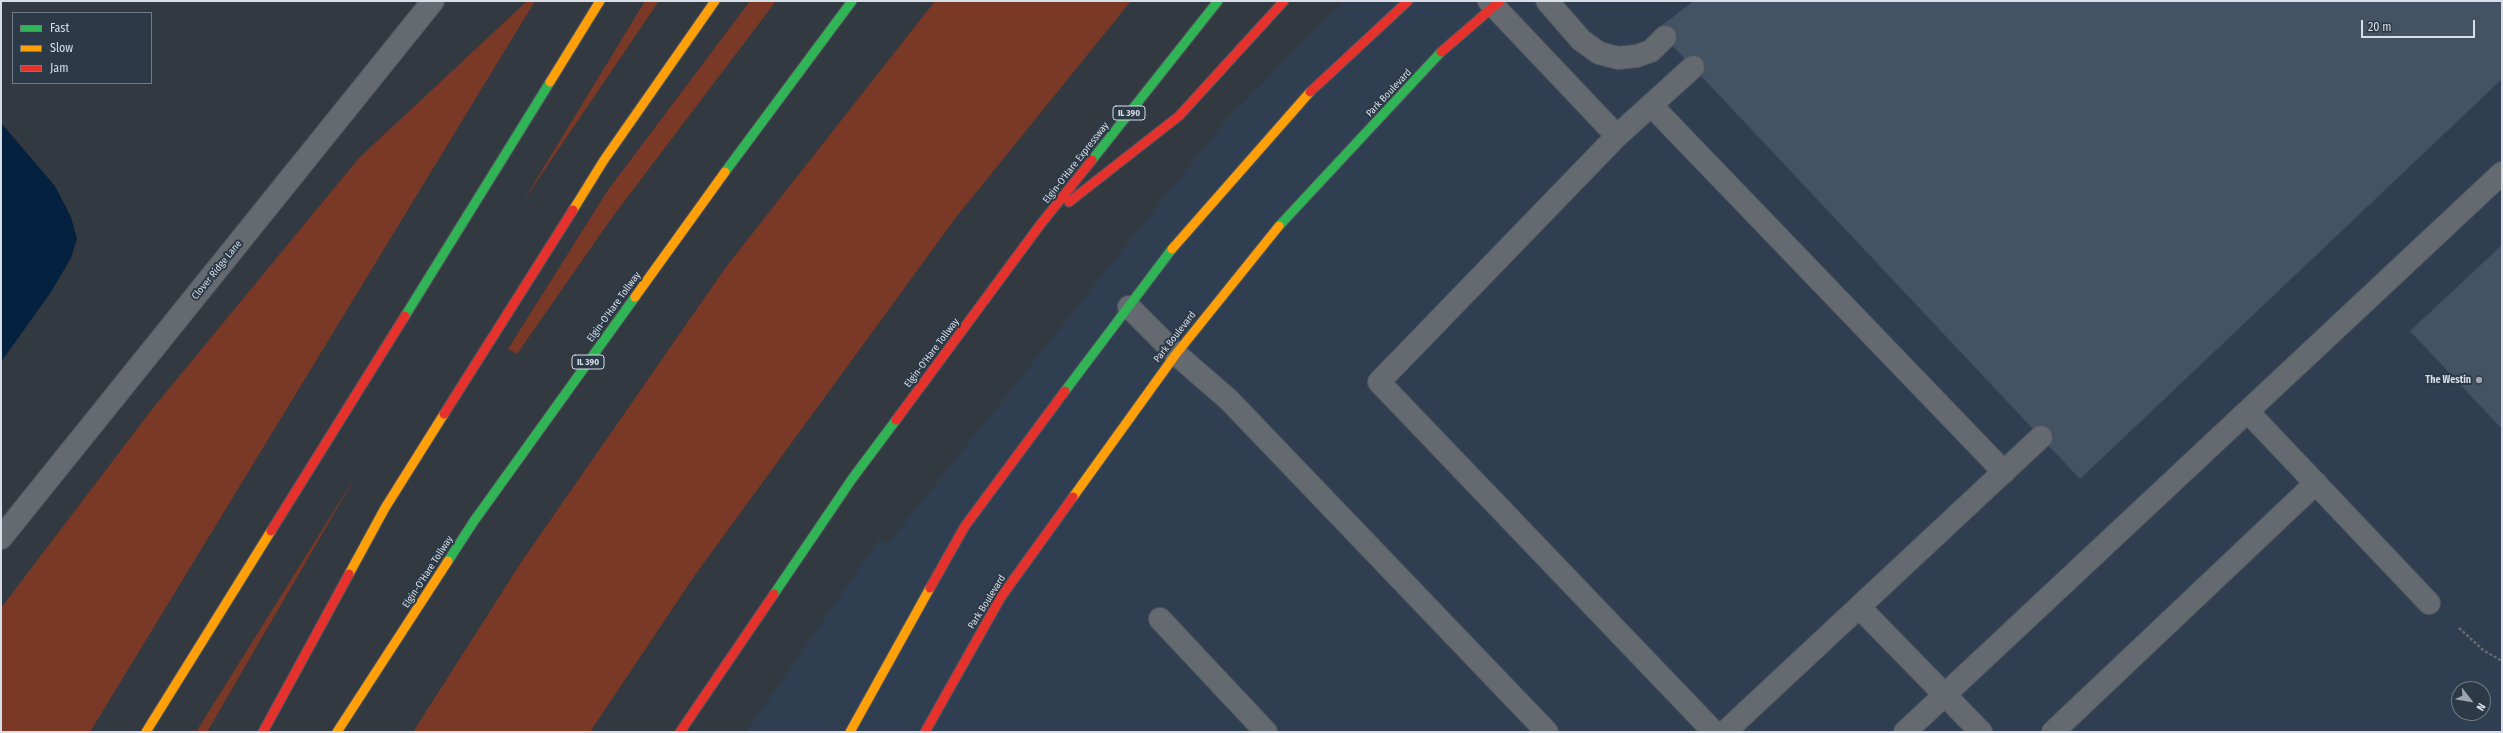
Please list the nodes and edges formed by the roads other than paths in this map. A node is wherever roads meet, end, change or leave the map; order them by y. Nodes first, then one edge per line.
1 (433, 1) edge
2 (600, 1) edge
3 (715, 1) edge
4 (852, 1) edge
5 (1218, 1) edge
6 (1284, 1) edge
7 (1408, 1) edge
8 (1547, 1) edge
9 (1494, 3) edge
10 (1665, 37) dead end
11 (1694, 68) dead end
12 (1651, 106) junction
13 (1617, 136) junction
14 (2502, 173) edge
15 (1040, 225) junction
16 (1129, 307) junction
17 (1176, 354) junction
18 (2248, 412) junction
19 (2041, 437) dead end
20 (2004, 472) junction
21 (2316, 483) junction
22 (1, 538) edge
23 (2429, 604) dead end
24 (1859, 607) junction
25 (1160, 619) dead end
26 (1945, 695) junction
27 (146, 732) edge
28 (263, 732) edge
29 (337, 732) edge
30 (680, 732) edge
31 (850, 732) edge
32 (925, 732) edge
33 (1266, 732) edge
34 (1547, 732) edge
35 (1714, 732) edge
36 (1725, 732) edge
37 (1905, 732) edge
38 (1981, 732) edge
39 (2053, 732) edge

1 - 22 street, Clover Ridge Lane
2 - 27 main road
3 - 28 main road
4 - 29 main road, Elgin-O'Hare Tollway / IL 390
5 - 15 main road, Elgin-O'Hare Expressway / IL 390
6 - 15 main road
7 - 16 main road
8 - 10 street
9 - 13 street
9 - 17 main road, Park Boulevard
11 - 12 street
12 - 13 street
12 - 20 street
13 - 35 street
14 - 18 street
15 - 30 main road, Elgin-O'Hare Tollway / IL 390
16 - 17 street
16 - 31 main road
17 - 32 main road, Park Boulevard
17 - 34 street
18 - 21 street
18 - 26 street
19 - 20 street
20 - 24 street
21 - 23 street
21 - 39 street
24 - 26 street
24 - 36 street
25 - 33 street
26 - 37 street
26 - 38 street

